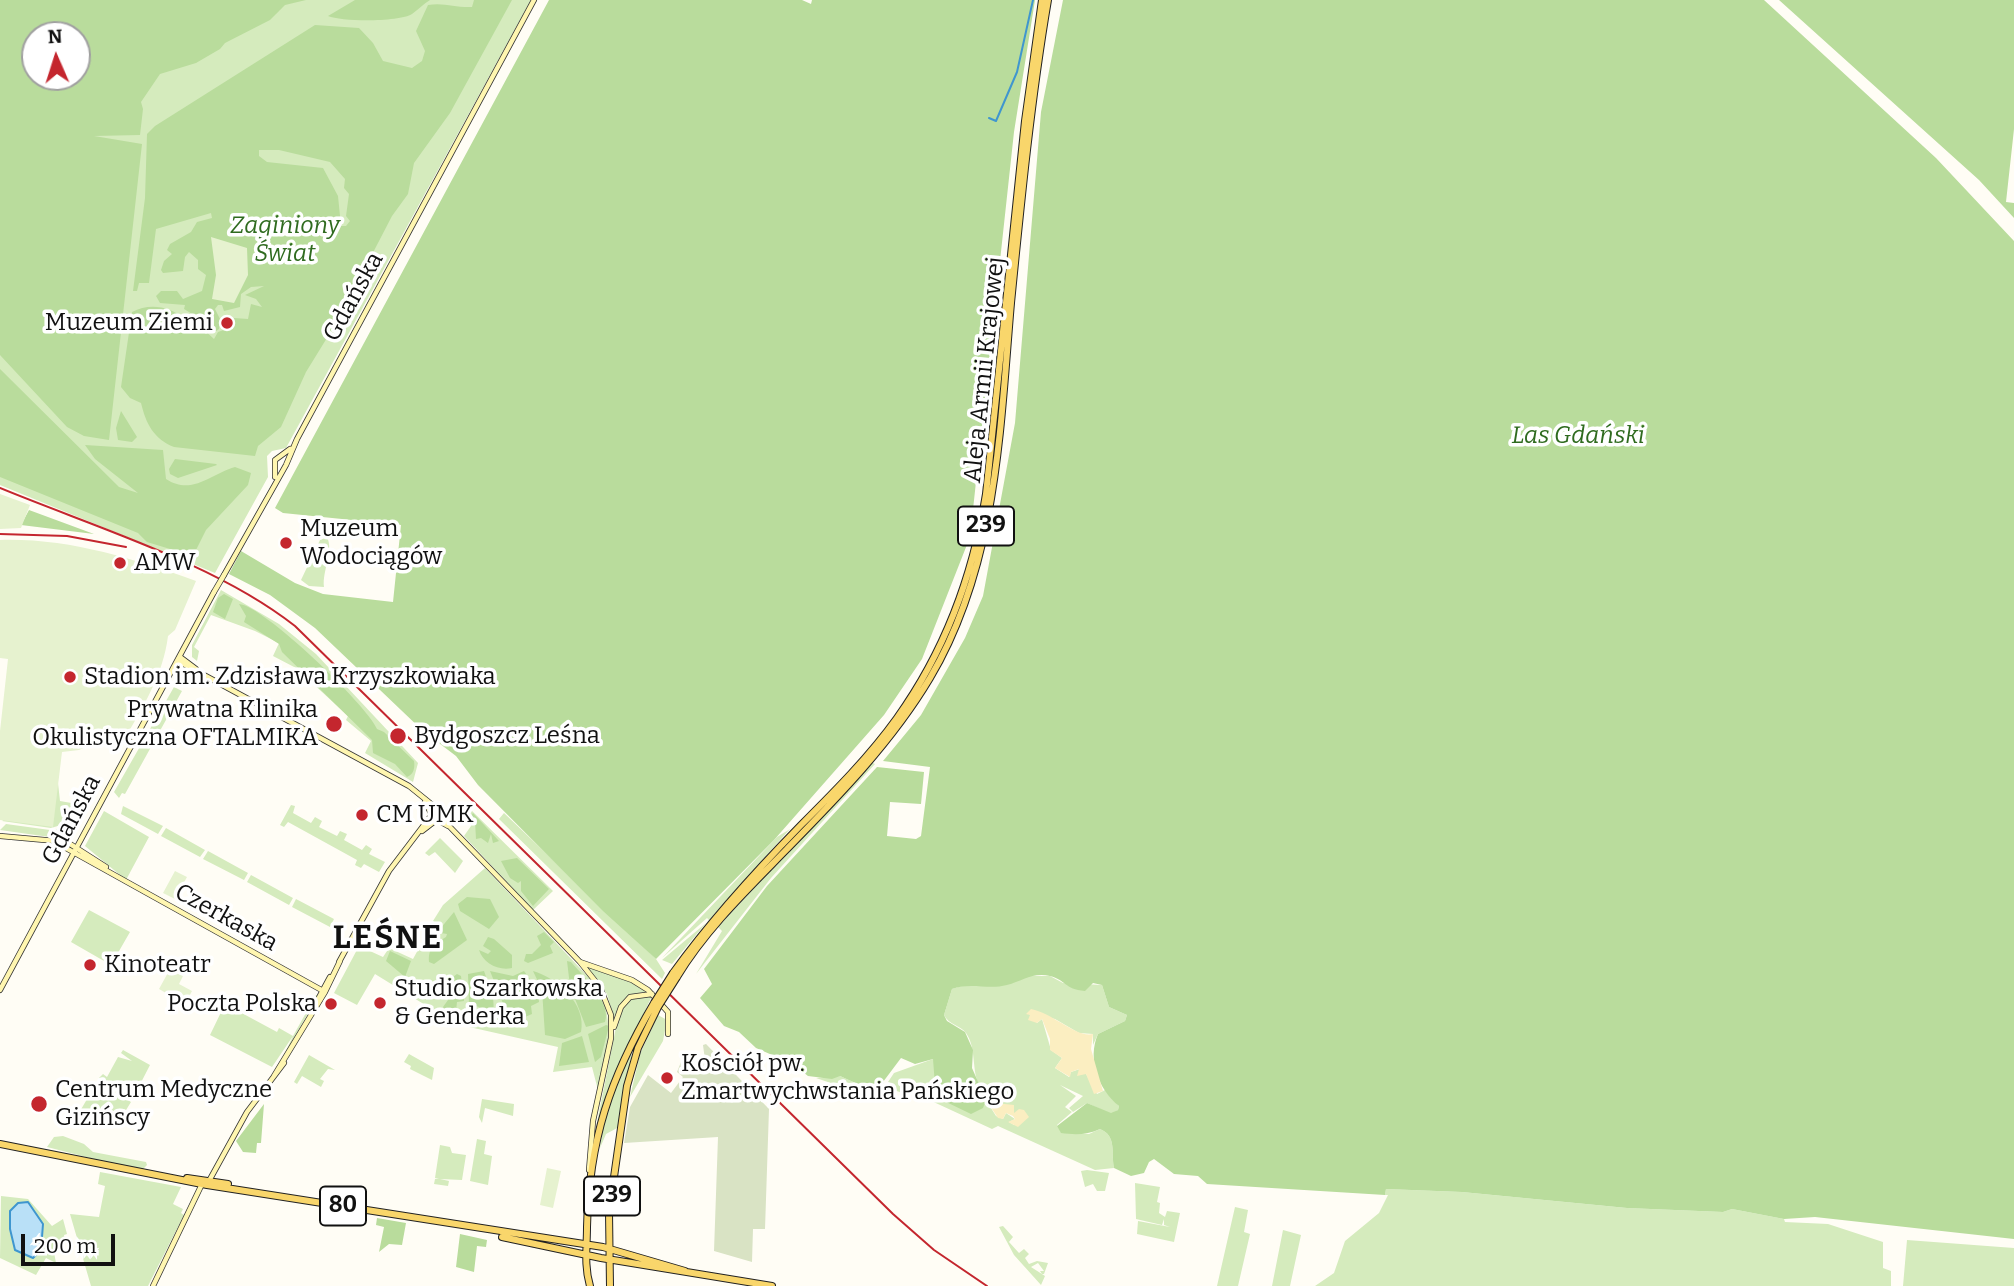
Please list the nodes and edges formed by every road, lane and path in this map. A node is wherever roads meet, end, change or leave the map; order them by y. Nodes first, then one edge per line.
1 (534, 0) edge
2 (1042, 0) edge
3 (1048, 0) edge
4 (297, 439) junction
5 (282, 456) junction
6 (287, 461) junction
7 (276, 467) junction
8 (283, 468) junction
9 (271, 487) junction
10 (179, 659) junction
11 (435, 816) junction
12 (0, 836) edge
13 (76, 850) junction
14 (580, 962) junction
15 (675, 975) junction
16 (0, 990) edge
17 (323, 991) junction
18 (653, 995) junction
19 (659, 1006) junction
20 (668, 1034) dead end
21 (611, 1038) junction
22 (1, 1144) edge
23 (589, 1173) junction
24 (205, 1183) junction
25 (483, 1231) junction
26 (587, 1236) junction
27 (578, 1244) junction
28 (587, 1245) junction
29 (608, 1248) junction
30 (586, 1255) junction
31 (608, 1260) junction
32 (621, 1262) junction
33 (685, 1271) junction
34 (153, 1286) edge
35 (590, 1286) edge
36 (610, 1286) edge
37 (772, 1286) edge

1 - 4 street, Gdańska
2 - 15 main road, Aleja Armii Krajowej / 239
3 - 15 main road, Aleja Armii Krajowej / 239
4 - 5 street, Gdańska
4 - 6 street, Gdańska
5 - 6 street
5 - 7 street
6 - 8 street
7 - 8 street
7 - 9 street
8 - 9 street
9 - 10 street, Gdańska, bridge
10 - 11 street
10 - 13 street, Gdańska
11 - 14 street
11 - 17 street
12 - 13 street, Czerkaska
13 - 16 street, Gdańska
13 - 17 street, Czerkaska
14 - 18 street
14 - 21 street
15 - 19 main road, 239, bridge
17 - 24 street
18 - 19 street
18 - 21 street
19 - 20 street
19 - 23 main road, 239
19 - 29 main road, 239
21 - 23 street
22 - 24 main road, 80
23 - 26 main road, 239
24 - 25 main road, 80
24 - 34 street
25 - 27 main road, 80
25 - 30 main road, 80
26 - 27 main road
26 - 28 main road, 239
27 - 28 main road, 80
28 - 29 main road, 80
28 - 30 main road, 239
29 - 31 main road, 239
29 - 33 main road, 80
30 - 31 main road, 80
30 - 35 main road, 239
31 - 32 main road, 80
31 - 36 main road, 239
32 - 33 main road, 80
32 - 36 main road
33 - 37 main road, 80

